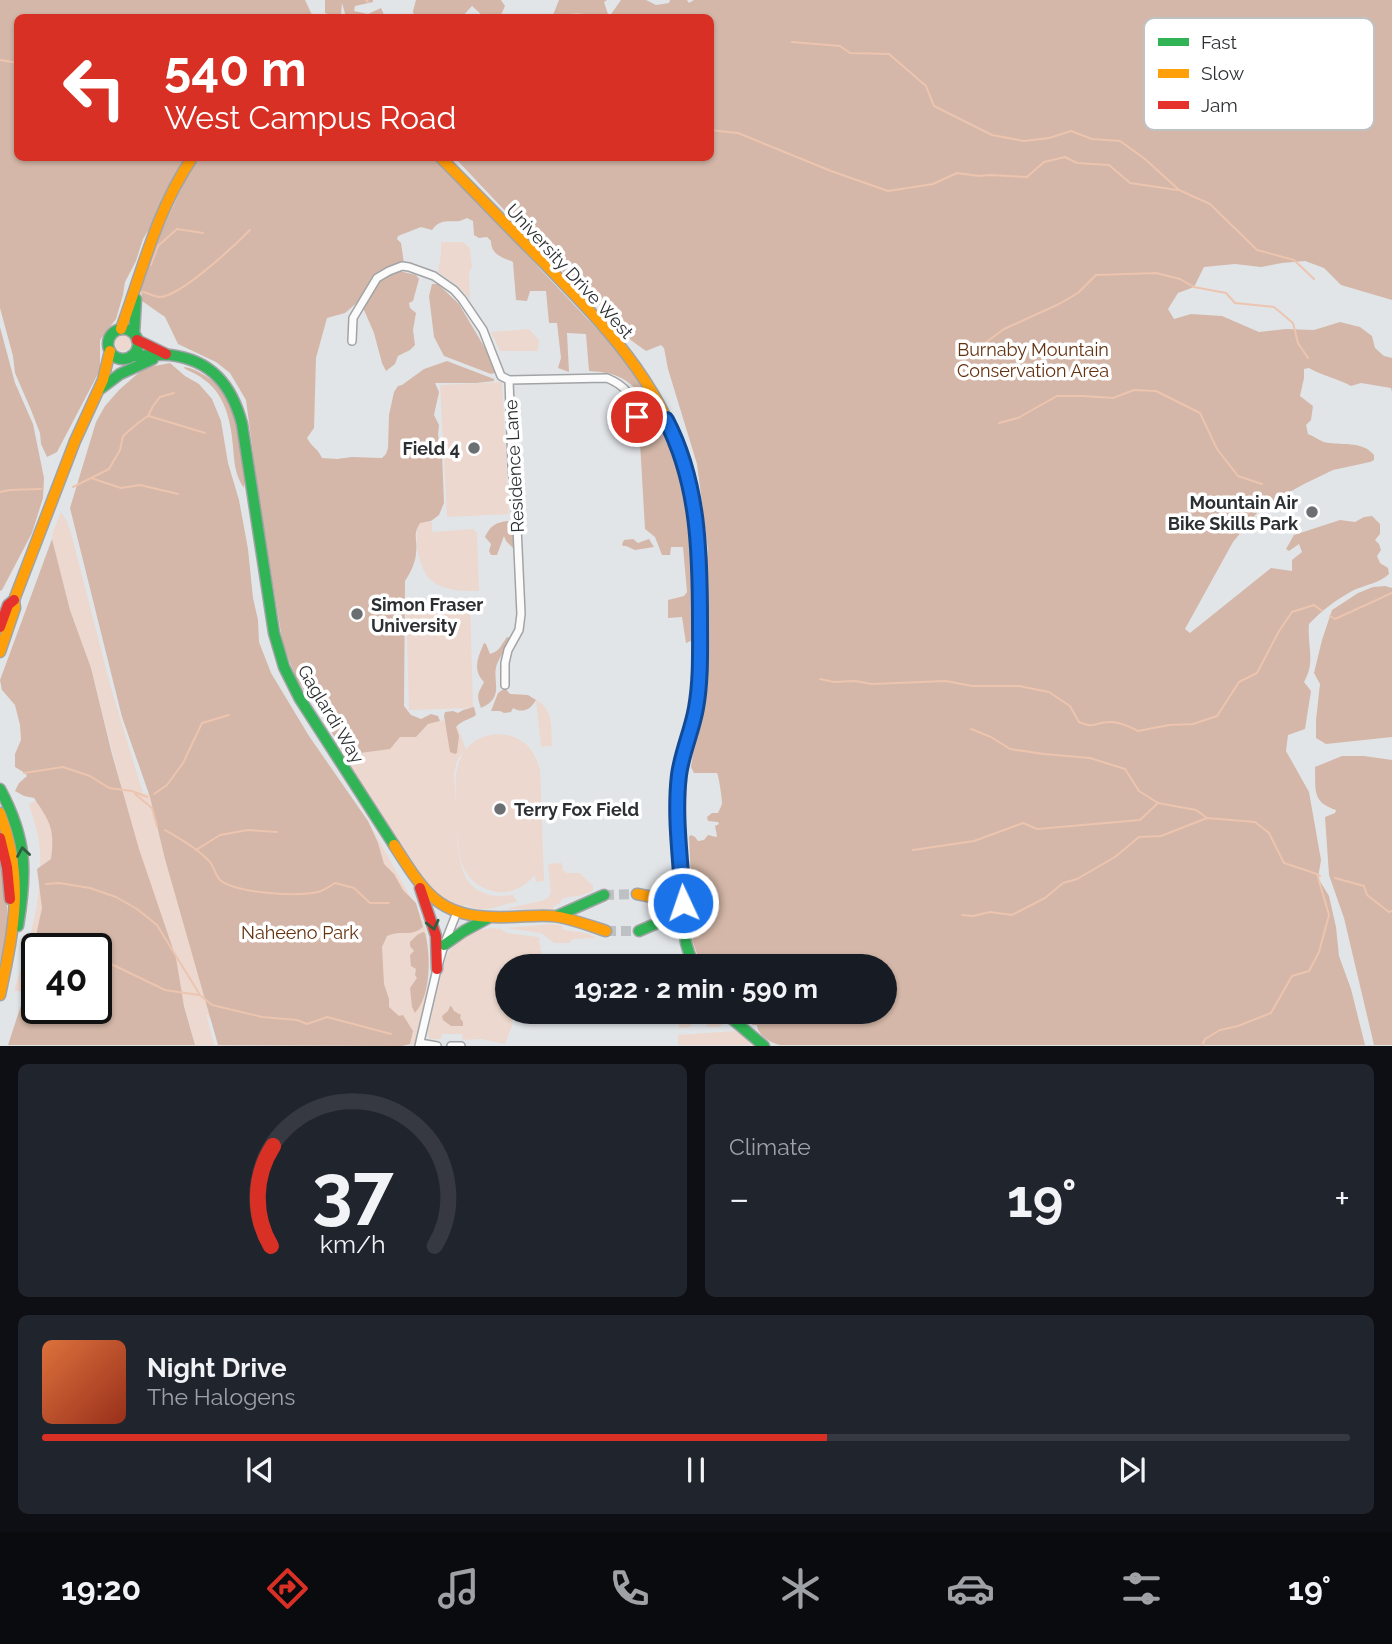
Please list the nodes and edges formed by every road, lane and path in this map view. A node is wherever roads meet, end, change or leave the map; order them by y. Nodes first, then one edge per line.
1 (190, 161) edge
2 (444, 161) edge
3 (137, 284) junction
4 (121, 329) junction
5 (136, 337) junction
6 (352, 341) dead end
7 (110, 351) junction
8 (166, 355) junction
9 (129, 357) junction
10 (103, 380) junction
11 (509, 380) junction
12 (97, 392) junction
13 (666, 420) junction
14 (19, 587) junction
15 (14, 600) junction
16 (0, 603) edge
17 (0, 627) edge
18 (0, 652) edge
19 (505, 685) dead end
20 (0, 789) edge
21 (0, 813) edge
22 (0, 838) edge
23 (419, 884) junction
24 (637, 894) tunnel mouth
25 (604, 895) tunnel mouth
26 (683, 911) junction
27 (457, 912) junction
28 (557, 916) junction
29 (488, 918) junction
30 (13, 926) junction
31 (606, 931) tunnel mouth
32 (639, 931) tunnel mouth
33 (11, 942) junction
34 (444, 944) junction
35 (689, 954) edge
36 (437, 969) junction
37 (0, 995) edge
38 (739, 1024) edge
39 (420, 1044) edge
40 (437, 1045) edge
41 (451, 1045) edge
42 (461, 1045) edge
43 (764, 1045) edge

1 - 3 street
2 - 13 street, University Drive West
3 - 4 street
3 - 5 street
4 - 5 street
4 - 7 street
5 - 8 street, Gaglardi Way
5 - 9 street
6 - 11 street, Residence Lane
7 - 9 street
7 - 10 street
8 - 9 street, Gaglardi Way
8 - 12 street
8 - 23 street, Gaglardi Way
9 - 10 street
10 - 12 street
11 - 13 street
11 - 19 street, Residence Lane
12 - 14 street
13 - 26 street, University Drive West
14 - 15 street
14 - 16 street
15 - 17 street
15 - 18 street
33 -> 20 street
21 - 30 street
22 - 30 street
23 - 27 street, Gaglardi Way
23 -> 36 street
24 - 26 street
25 - 28 street, Gaglardi Way
26 - 32 street
26 - 35 street, University Drive West
27 - 29 street, Gaglardi Way
27 - 34 street
28 - 29 street, Gaglardi Way
28 - 31 street, Gaglardi Way
29 - 34 street
30 - 33 street
33 - 37 street
34 - 36 street
36 - 39 street
38 - 43 street
39 - 40 street
41 - 42 street

